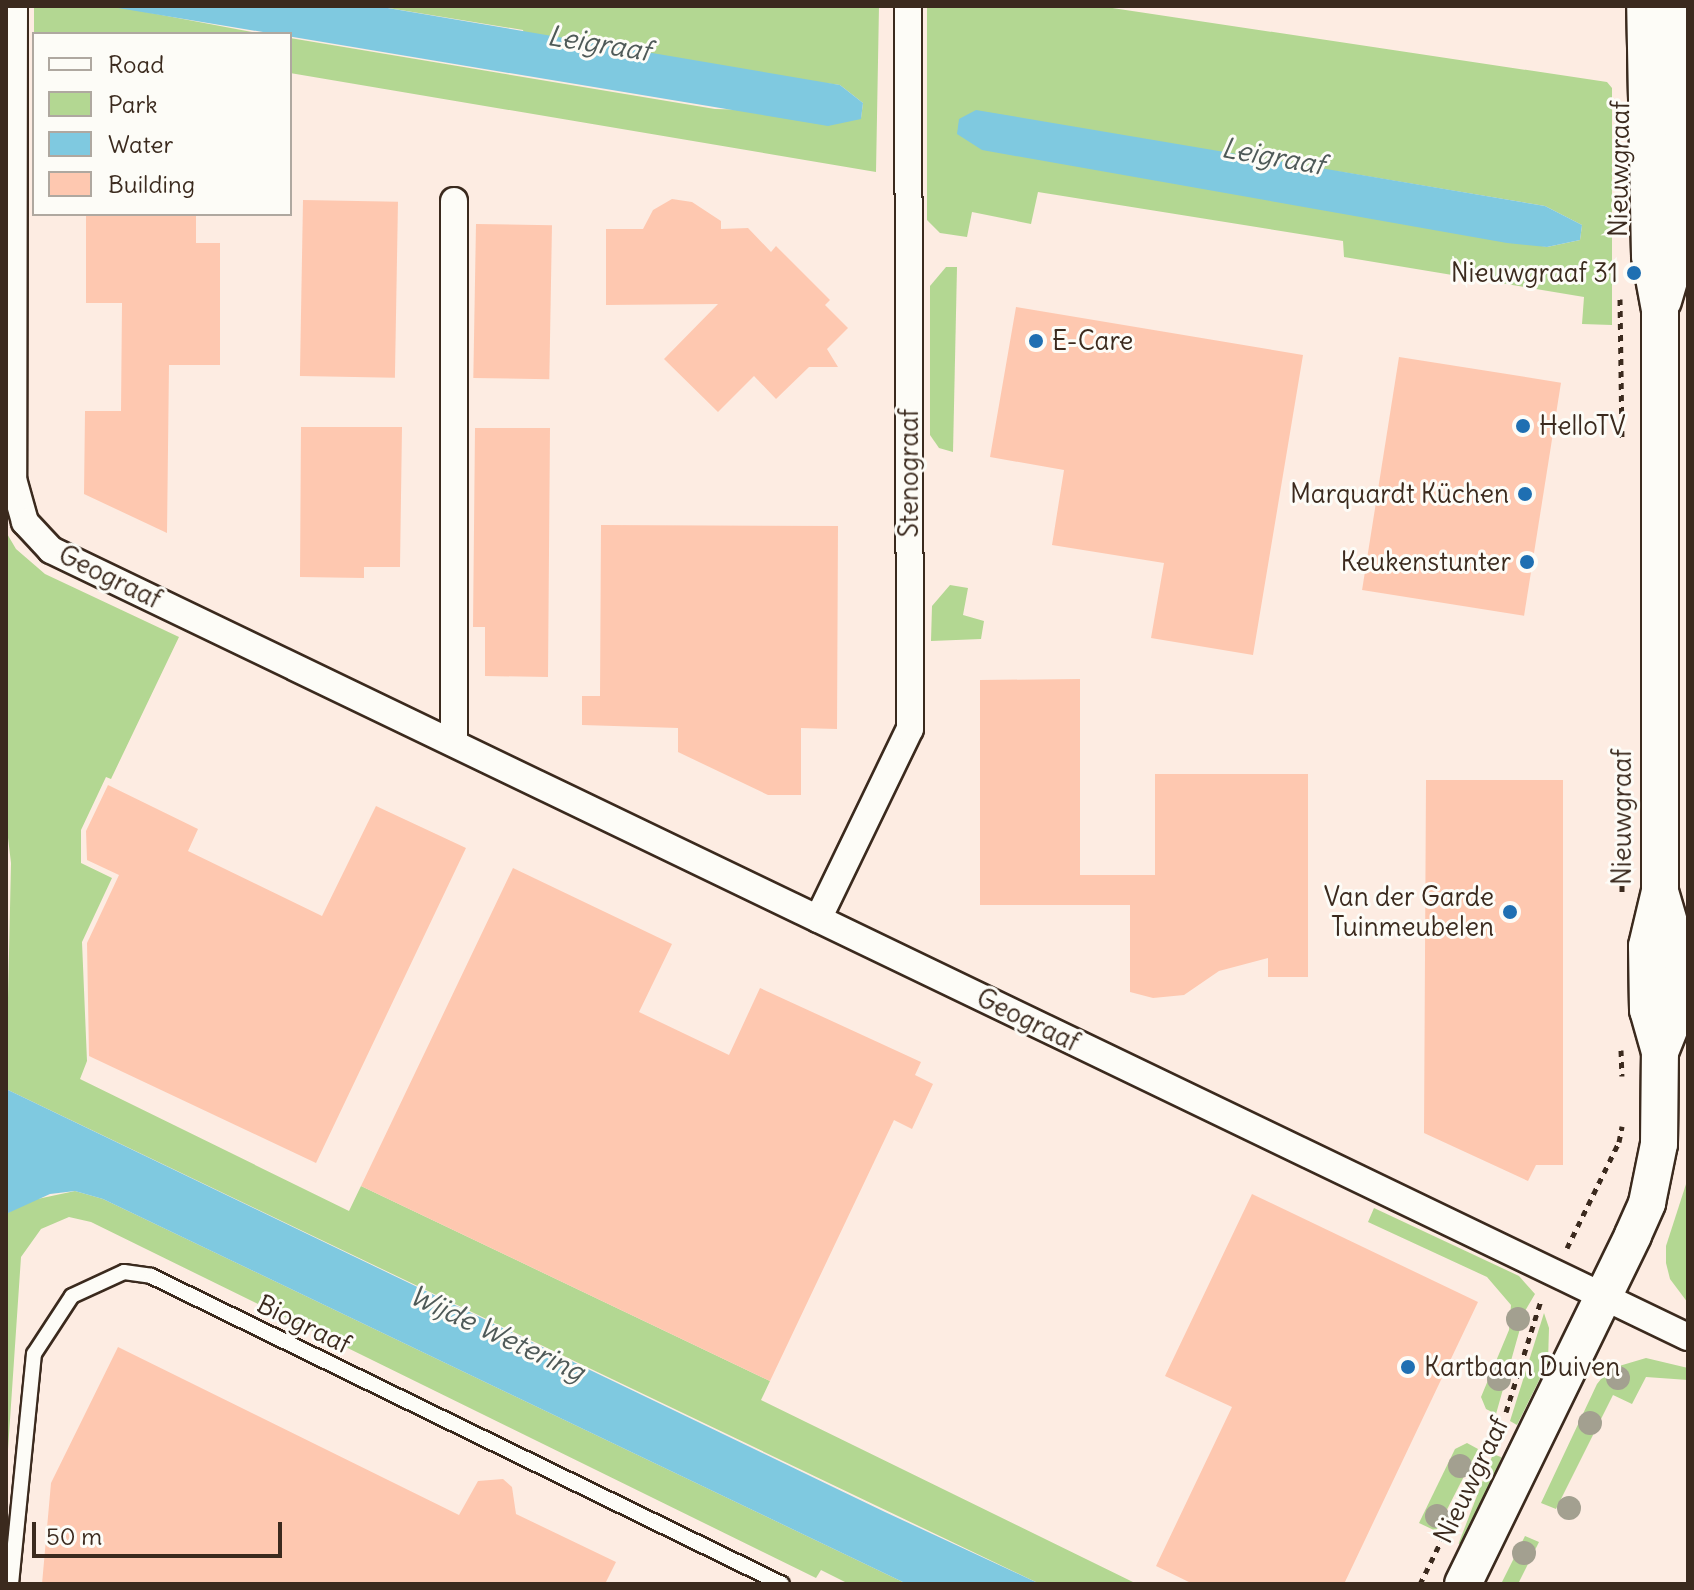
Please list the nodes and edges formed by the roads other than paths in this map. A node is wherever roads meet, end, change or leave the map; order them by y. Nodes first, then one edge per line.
1 (14, 6) edge
2 (908, 6) edge
3 (1645, 6) edge
4 (1681, 6) edge
5 (1645, 83) junction
6 (1684, 90) edge
7 (454, 201) dead end
8 (1660, 310) junction
9 (454, 740) junction
10 (818, 919) junction
11 (1603, 1296) junction
12 (1688, 1337) edge
13 (11, 1584) edge
14 (782, 1584) edge
15 (1463, 1584) edge

1 - 9 street, Geograaf
2 - 10 street, Stenograaf
3 - 5 street, Nieuwgraaf
4 - 6 street, Nieuwgraaf
5 - 6 street
5 - 8 street, Nieuwgraaf
6 - 8 street, Nieuwgraaf
7 - 9 street
8 - 11 street, Nieuwgraaf
9 - 10 street, Geograaf
10 - 11 street, Geograaf
11 - 12 street, Geograaf
11 - 15 street, Nieuwgraaf
13 - 14 lane, Biograaf

